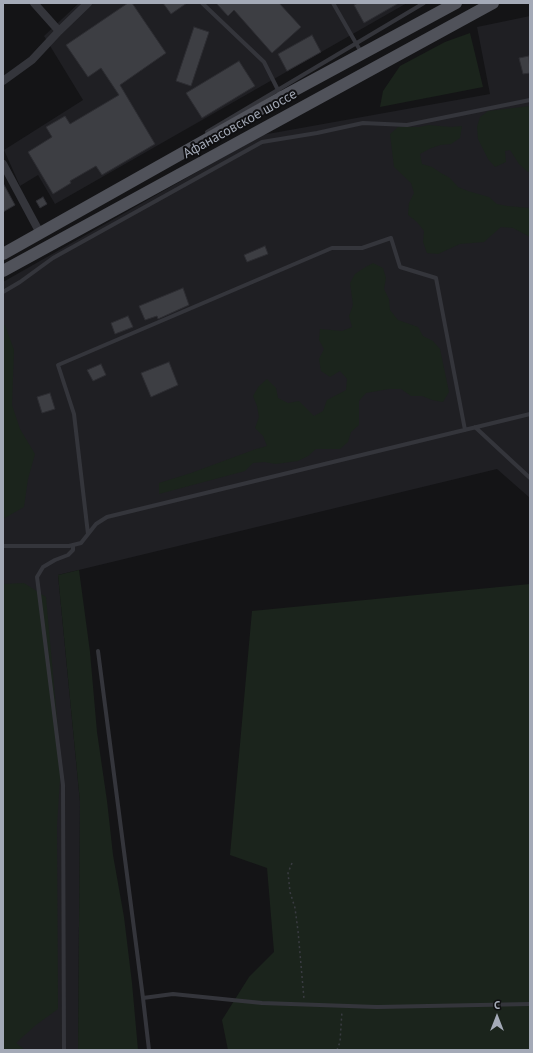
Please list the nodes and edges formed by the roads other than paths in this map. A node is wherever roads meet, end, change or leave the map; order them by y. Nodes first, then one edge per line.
1 (34, 3) edge
2 (88, 3) edge
3 (202, 3) edge
4 (333, 3) edge
5 (424, 3) edge
6 (456, 3) edge
7 (493, 3) edge
8 (59, 31) junction
9 (359, 49) junction
10 (3, 80) edge
11 (280, 93) junction
12 (530, 100) edge
13 (207, 132) dead end
14 (3, 164) edge
15 (40, 234) junction
16 (3, 254) edge
17 (3, 271) edge
18 (3, 292) edge
19 (530, 414) edge
20 (475, 427) junction
21 (465, 430) junction
22 (530, 478) edge
23 (88, 534) junction
24 (73, 545) junction
25 (3, 546) edge
26 (98, 651) dead end
27 (142, 998) junction
28 (530, 1004) edge
29 (64, 1050) edge
30 (149, 1050) edge

1 - 8 street
2 - 8 street
3 - 11 lane
4 - 9 lane
5 - 9 lane
6 - 9 main road, Афанасовское шоссе
7 - 17 main road, Афанасовское шоссе
8 - 10 street
9 - 11 main road, Афанасовское шоссе
11 - 13 lane
11 - 15 main road, Афанасовское шоссе
12 - 18 lane
14 - 15 street
15 - 16 main road, Афанасовское шоссе
19 - 20 lane
20 - 21 lane
20 - 22 lane
21 - 23 lane
21 - 23 lane
23 - 24 lane
24 - 25 lane
24 - 29 lane
26 - 27 lane
27 - 28 lane
27 - 30 lane

